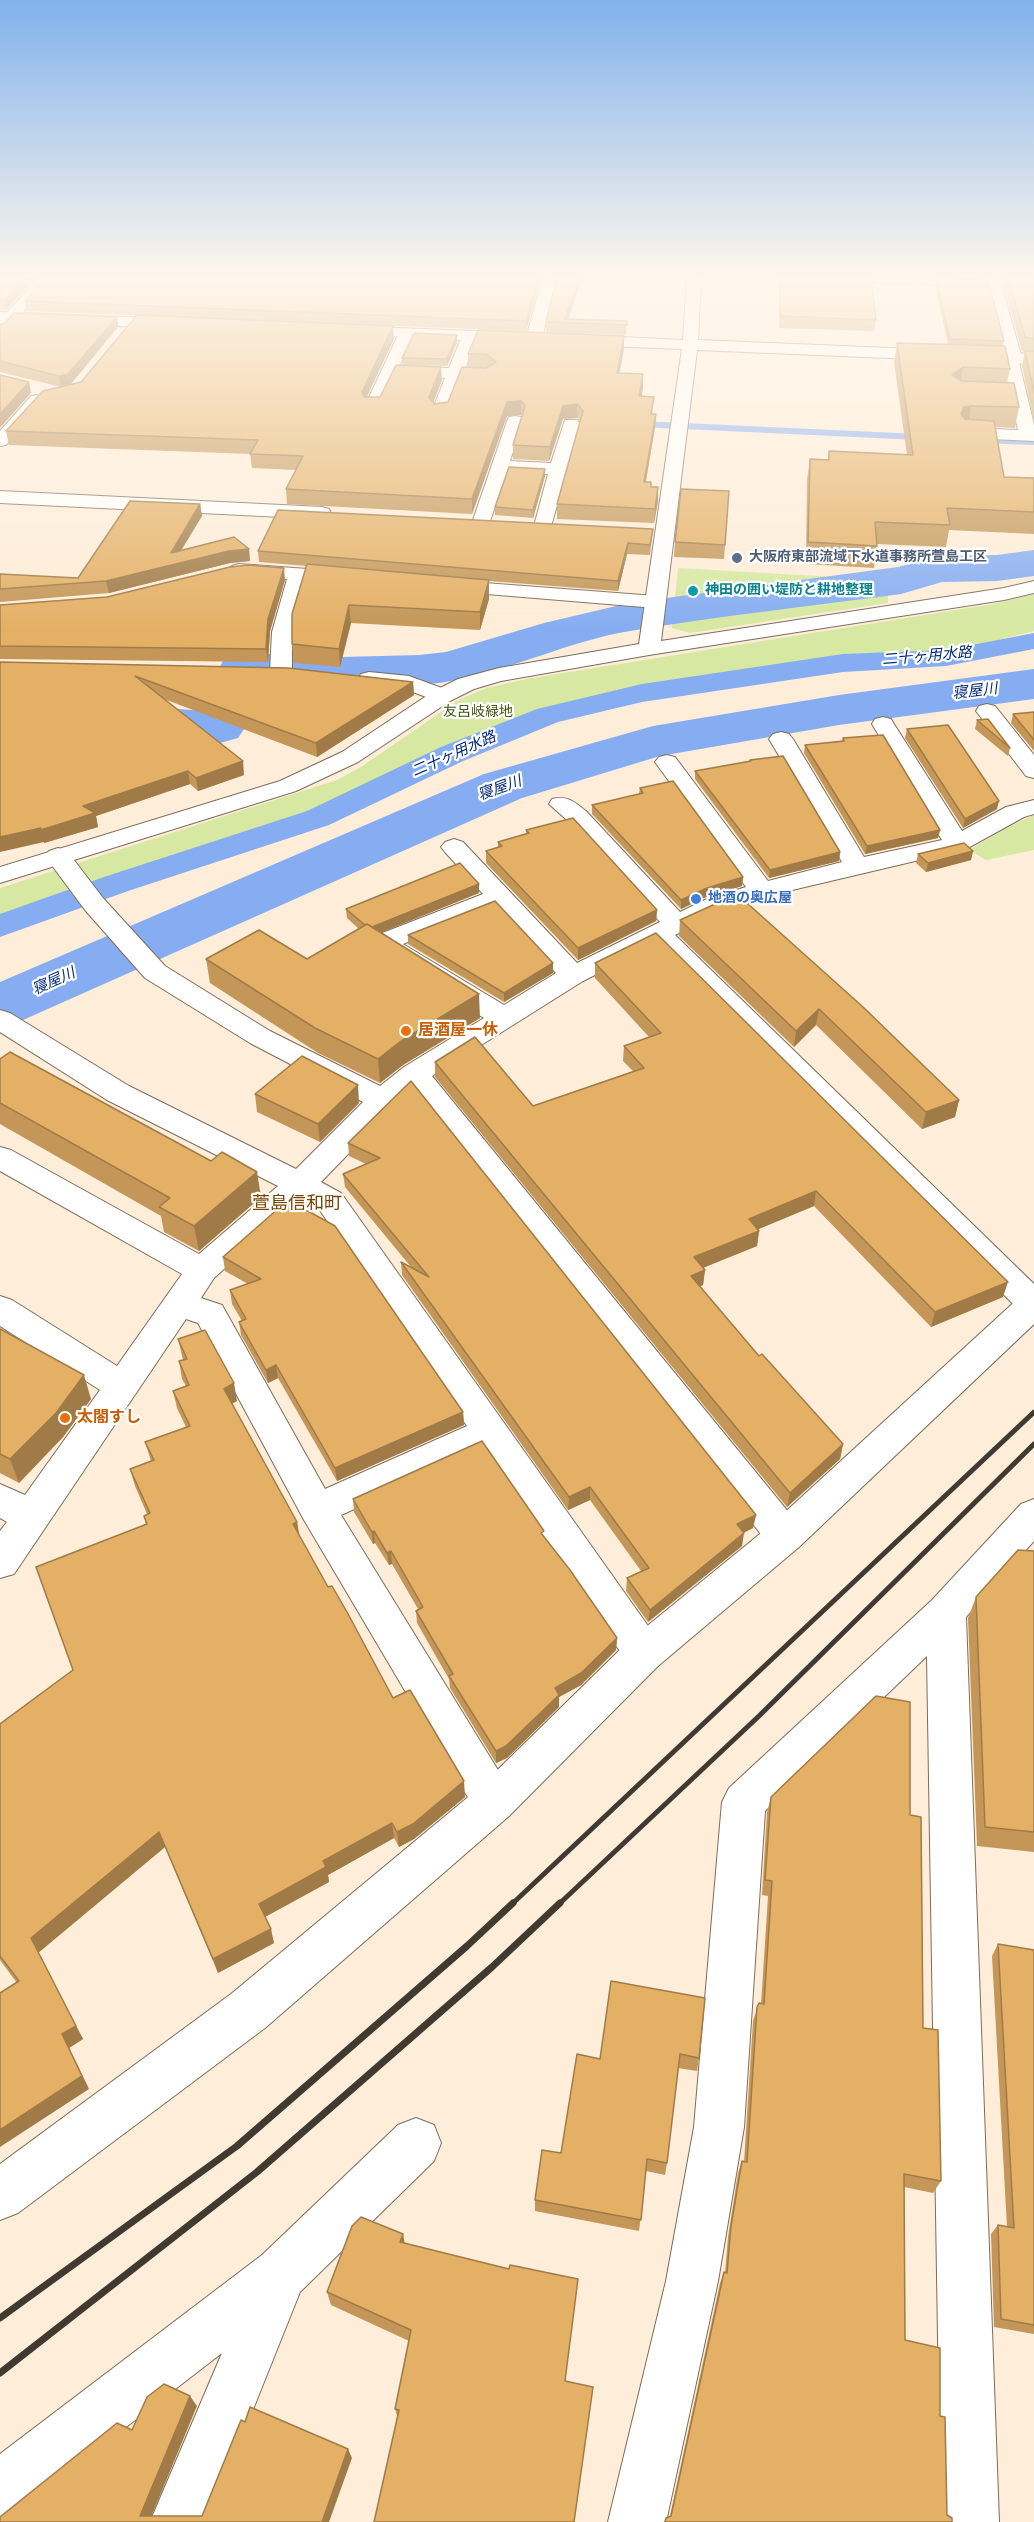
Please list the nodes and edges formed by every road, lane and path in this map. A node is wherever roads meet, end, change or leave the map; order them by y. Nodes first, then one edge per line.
1 (48, 395) edge
2 (378, 395) edge
3 (447, 395) edge
4 (683, 395) edge
5 (1012, 395) edge
6 (373, 406) edge
7 (440, 411) edge
8 (515, 421) edge
9 (571, 424) edge
10 (968, 433) edge
11 (1031, 436) edge
12 (0, 441) edge
13 (500, 466) junction
14 (559, 469) junction
15 (0, 497) edge
16 (338, 514) edge
17 (457, 521) edge
18 (481, 523) junction
19 (502, 524) edge
20 (523, 525) edge
21 (640, 531) edge
22 (663, 532) junction
23 (220, 574) edge
24 (299, 574) junction
25 (369, 580) edge
26 (426, 585) edge
27 (1034, 587) edge
28 (656, 602) junction
29 (649, 649) junction
30 (258, 670) edge
31 (344, 676) edge
32 (442, 696) junction
33 (987, 711) dead end
34 (883, 724) dead end
35 (781, 739) dead end
36 (667, 762) dead end
37 (1034, 771) edge
38 (561, 804) dead end
39 (1034, 807) edge
40 (957, 844) junction
41 (454, 847) dead end
42 (62, 862) junction
43 (857, 866) junction
44 (0, 875) edge
45 (762, 890) junction
46 (500, 897) junction
47 (667, 928) junction
48 (573, 975) junction
49 (505, 1018) junction
50 (2, 1021) edge
51 (414, 1074) junction
52 (383, 1100) junction
53 (0, 1157) edge
54 (300, 1184) junction
55 (202, 1270) junction
56 (178, 1303) junction
57 (1034, 1304) edge
58 (0, 1309) edge
59 (123, 1387) junction
60 (490, 1432) junction
61 (0, 1498) edge
62 (317, 1509) junction
63 (1034, 1515) edge
64 (32, 1518) junction
65 (785, 1536) junction
66 (0, 1562) edge
67 (946, 1612) junction
68 (644, 1653) junction
69 (494, 1802) junction
70 (416, 2143) dead end
71 (0, 2195) edge
72 (281, 2274) junction
73 (0, 2489) edge
74 (179, 2522) edge
75 (637, 2522) edge
76 (970, 2522) edge

1 - 12 street
2 - 6 street
3 - 7 street
4 - 22 street
5 - 11 street
8 - 13 street
9 - 14 street
10 - 11 street
13 - 14 street
13 - 18 street
14 - 20 street
15 - 16 street
17 - 18 street
18 - 19 street
21 - 22 street
22 - 28 street
23 - 24 street
24 - 25 street
24 - 30 street
26 - 28 street
27 - 29 street
28 - 29 street
29 - 32 street
31 - 32 street
32 - 42 street
33 - 37 street
34 - 40 street
35 - 43 street
36 - 45 street
38 - 47 street
39 - 40 street
40 - 43 street
41 - 46 street
42 - 44 street
42 - 52 street
43 - 45 street
45 - 47 street
46 - 48 street
46 - 49 street
47 - 48 street
47 - 57 street
48 - 49 street
49 - 51 street
50 - 54 street
51 - 52 street
51 - 65 street
52 - 54 street
53 - 55 street
54 - 55 street
54 - 60 street
55 - 56 street
56 - 59 street
56 - 62 street
57 - 65 street
58 - 59 street
59 - 64 street
60 - 62 street
60 - 68 street
61 - 64 street
62 - 69 street
63 - 67 street
64 - 66 street
65 - 68 street
67 - 75 street
67 - 76 street
68 - 69 street
69 - 71 street
70 - 72 street
72 - 73 street
72 - 74 street

